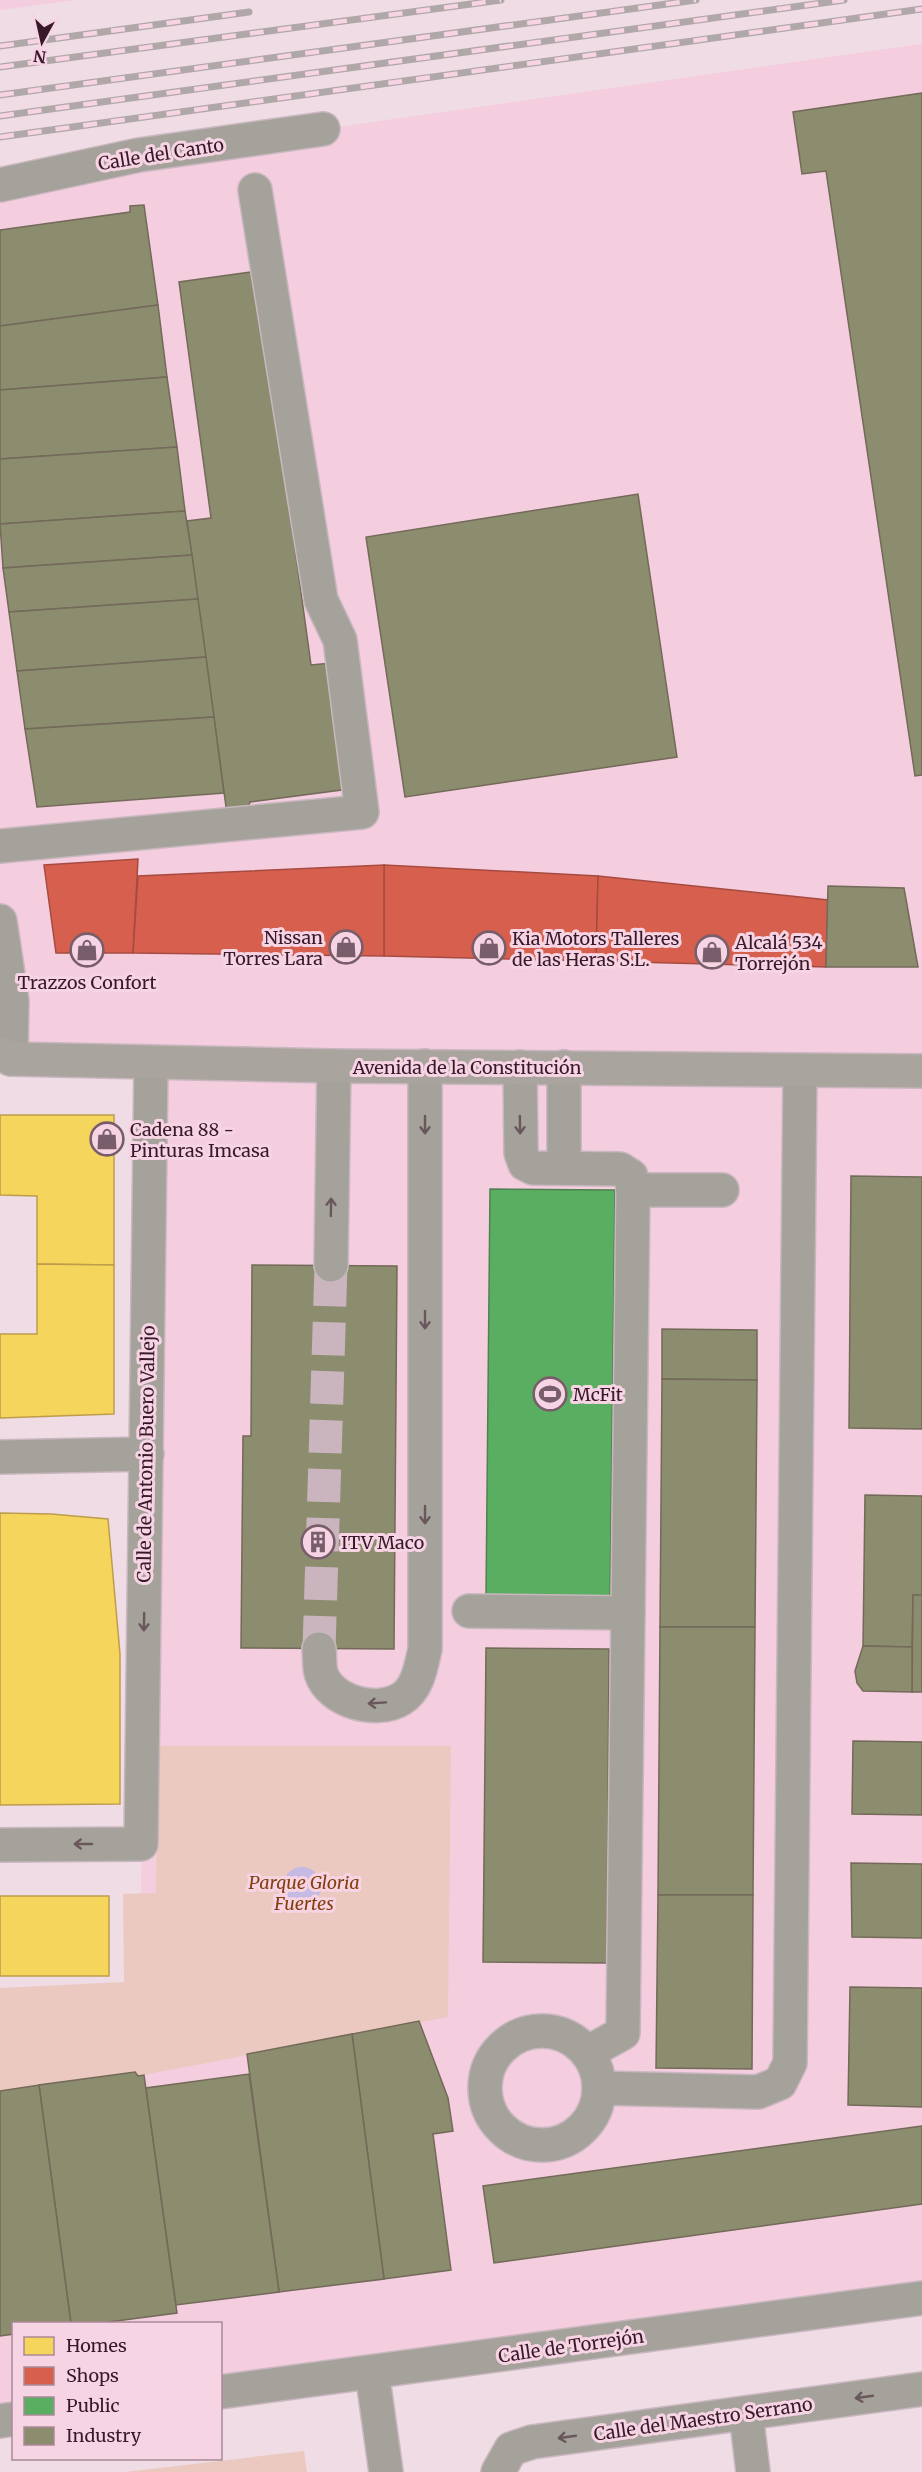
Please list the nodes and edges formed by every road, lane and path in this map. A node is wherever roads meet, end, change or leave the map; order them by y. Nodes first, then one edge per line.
1 (323, 129) dead end
2 (0, 185) edge
3 (255, 190) dead end
4 (0, 846) edge
5 (0, 921) edge
6 (4, 1059) edge
7 (151, 1064) junction
8 (333, 1066) junction
9 (425, 1066) junction
10 (520, 1066) junction
11 (564, 1067) junction
12 (800, 1071) junction
13 (922, 1071) edge
14 (564, 1168) junction
15 (633, 1190) junction
16 (722, 1190) dead end
17 (331, 1265) tunnel mouth
18 (147, 1454) junction
19 (0, 1457) edge
20 (469, 1611) dead end
21 (628, 1613) junction
22 (320, 1649) tunnel mouth
23 (0, 1845) edge
24 (587, 2053) junction
25 (599, 2088) junction
26 (922, 2298) edge
27 (372, 2372) junction
28 (922, 2389) edge
29 (222, 2392) edge
30 (746, 2413) junction
31 (386, 2472) edge
32 (498, 2472) edge
33 (753, 2472) edge

1 - 2 street, Calle del Canto
3 - 4 street
5 - 6 street
6 - 7 main road, Avenida de la Constitución
7 - 8 main road, Avenida de la Constitución
7 - 18 street, Calle de Antonio Buero Vallejo
8 - 9 main road, Avenida de la Constitución
17 -> 8 street
9 - 10 main road, Avenida de la Constitución
9 -> 22 street
10 - 11 main road, Avenida de la Constitución
10 -> 14 street
11 - 12 main road, Avenida de la Constitución
11 - 14 street
12 - 13 main road, Avenida de la Constitución
12 - 25 street
14 - 15 street
15 - 16 street
15 - 21 street
18 - 19 street
18 -> 23 street, Calle de Antonio Buero Vallejo
20 - 21 street
21 - 24 street
24 - 25 street
24 - 25 street
26 - 27 street, Calle de Torrejón
27 - 29 street, Calle de Torrejón
27 - 31 street
28 -> 30 street, Calle del Maestro Serrano
30 -> 32 street, Calle del Maestro Serrano
30 - 33 street

